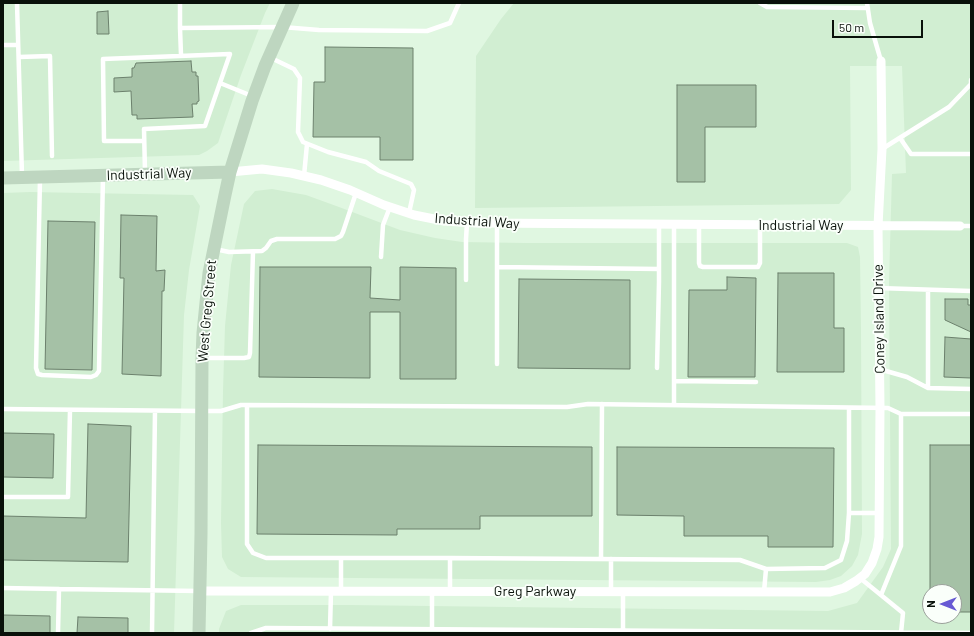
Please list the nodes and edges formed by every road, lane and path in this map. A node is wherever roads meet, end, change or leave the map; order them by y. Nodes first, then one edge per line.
1 (17, 3) edge
2 (180, 3) edge
3 (293, 3) edge
4 (459, 3) edge
5 (760, 3) edge
6 (867, 6) edge
7 (282, 27) junction
8 (180, 28) junction
9 (3, 45) edge
10 (18, 45) junction
11 (181, 55) junction
12 (19, 57) junction
13 (269, 57) junction
14 (881, 61) joint
15 (971, 80) edge
16 (220, 83) junction
17 (971, 84) edge
18 (253, 96) junction
19 (900, 138) junction
20 (144, 141) junction
21 (307, 144) junction
22 (882, 149) junction
23 (971, 154) edge
24 (52, 156) dead end
25 (230, 172) junction
26 (145, 174) junction
27 (104, 175) junction
28 (304, 176) junction
29 (40, 177) junction
30 (3, 178) edge
31 (22, 178) junction
32 (356, 193) junction
33 (390, 207) junction
34 (409, 213) junction
35 (467, 223) junction
36 (497, 224) junction
37 (659, 224) junction
38 (674, 224) junction
39 (699, 225) junction
40 (760, 225) junction
41 (878, 226) junction
42 (960, 226) joint
43 (971, 226) edge
44 (213, 249) junction
45 (253, 252) junction
46 (381, 257) dead end
47 (497, 267) junction
48 (659, 269) junction
49 (466, 280) dead end
50 (878, 288) junction
51 (928, 290) junction
52 (971, 291) edge
53 (202, 358) junction
54 (497, 364) dead end
55 (657, 368) dead end
56 (879, 369) junction
57 (674, 381) junction
58 (756, 382) dead end
59 (928, 388) junction
60 (971, 389) edge
61 (602, 404) junction
62 (247, 405) junction
63 (674, 405) junction
64 (849, 408) junction
65 (880, 408) junction
66 (3, 409) edge
67 (70, 410) junction
68 (155, 411) junction
69 (202, 411) junction
70 (901, 414) junction
71 (971, 414) edge
72 (3, 497) edge
73 (879, 513) junction
74 (849, 514) junction
75 (341, 558) junction
76 (450, 558) junction
77 (601, 559) junction
78 (611, 559) junction
79 (766, 570) junction
80 (862, 576) junction
81 (3, 588) edge
82 (59, 589) junction
83 (152, 590) junction
84 (200, 591) junction
85 (331, 591) junction
86 (341, 591) junction
87 (432, 591) junction
88 (450, 591) junction
89 (611, 591) junction
90 (623, 591) junction
91 (764, 592) junction
92 (882, 595) junction
93 (330, 629) junction
94 (432, 629) junction
95 (624, 632) edge
96 (58, 633) edge
97 (152, 633) edge
98 (199, 633) edge
99 (251, 633) edge
100 (901, 633) edge
101 (971, 633) edge

1 - 10 lane
2 - 8 lane
3 - 7 main road, West Greg Street
4 - 7 lane
5 - 6 lane
6 - 14 lane
7 - 8 lane
7 - 13 main road, West Greg Street
8 - 11 lane
9 - 10 lane
10 - 12 lane
11 - 16 lane
11 - 20 lane
12 - 24 lane
12 - 31 lane
13 - 18 main road, West Greg Street
13 - 21 lane
14 - 22 street, Coney Island Drive
15 - 17 lane
16 - 18 lane
16 - 20 lane
17 - 19 lane
18 - 25 main road, West Greg Street
19 - 22 lane
19 - 23 lane
20 - 26 lane
21 - 28 lane
21 - 34 lane
22 - 41 street, Coney Island Drive
25 - 26 main road, Industrial Way
25 - 28 street, Industrial Way
25 - 44 main road, West Greg Street
26 - 27 main road, Industrial Way
27 - 29 main road, Industrial Way
27 - 29 lane
28 - 32 street, Industrial Way
29 - 31 main road, Industrial Way
30 - 31 main road, Industrial Way
32 - 33 street, Industrial Way
32 - 45 lane
33 - 34 street, Industrial Way
33 - 46 lane
34 - 35 street, Industrial Way
35 - 36 street, Industrial Way
35 - 49 lane
36 - 37 street, Industrial Way
36 - 47 lane
37 - 38 street, Industrial Way
37 - 48 lane
38 - 39 street, Industrial Way
38 - 57 lane
39 - 40 street, Industrial Way
39 - 40 lane
40 - 41 street, Industrial Way
41 - 42 street, Industrial Way
41 - 50 street, Coney Island Drive
42 - 43 lane
44 - 45 lane
44 - 53 main road, West Greg Street
45 - 53 lane
47 - 48 lane
47 - 54 lane
48 - 55 lane
50 - 51 lane
50 - 56 street, Coney Island Drive
51 - 52 lane
51 - 59 lane
53 - 69 main road, West Greg Street
56 - 59 lane
56 - 65 street, Coney Island Drive
57 - 58 lane
57 - 63 lane
59 - 60 lane
61 - 62 lane
61 - 63 lane
61 - 77 lane
62 - 69 lane
62 - 75 lane
63 - 64 lane
64 - 65 lane
64 - 74 lane
65 - 70 lane
65 - 73 street, Coney Island Drive
66 - 67 lane
67 - 68 lane
67 - 72 lane
68 - 69 lane
68 - 83 lane
69 - 84 main road, West Greg Street
70 - 71 lane
70 - 92 lane
73 - 74 lane
73 - 80 street, Coney Island Drive
74 - 79 lane
75 - 76 lane
75 - 86 lane
76 - 77 lane
76 - 88 lane
77 - 78 lane
78 - 79 lane
78 - 89 lane
79 - 91 lane
80 - 91 street, Greg Parkway
80 - 92 lane
81 - 82 lane
82 - 83 lane
82 - 96 lane
83 - 84 lane
83 - 97 lane
84 - 85 street, Greg Parkway
84 - 98 main road, West Greg Street
85 - 86 street, Greg Parkway
85 - 93 lane
86 - 87 street, Greg Parkway
87 - 88 street, Greg Parkway
87 - 94 lane
88 - 89 street, Greg Parkway
89 - 90 street, Greg Parkway
90 - 91 street, Greg Parkway
90 - 95 lane
92 - 100 lane
93 - 94 lane
93 - 99 lane
94 - 95 lane
95 - 100 lane
100 - 101 lane

